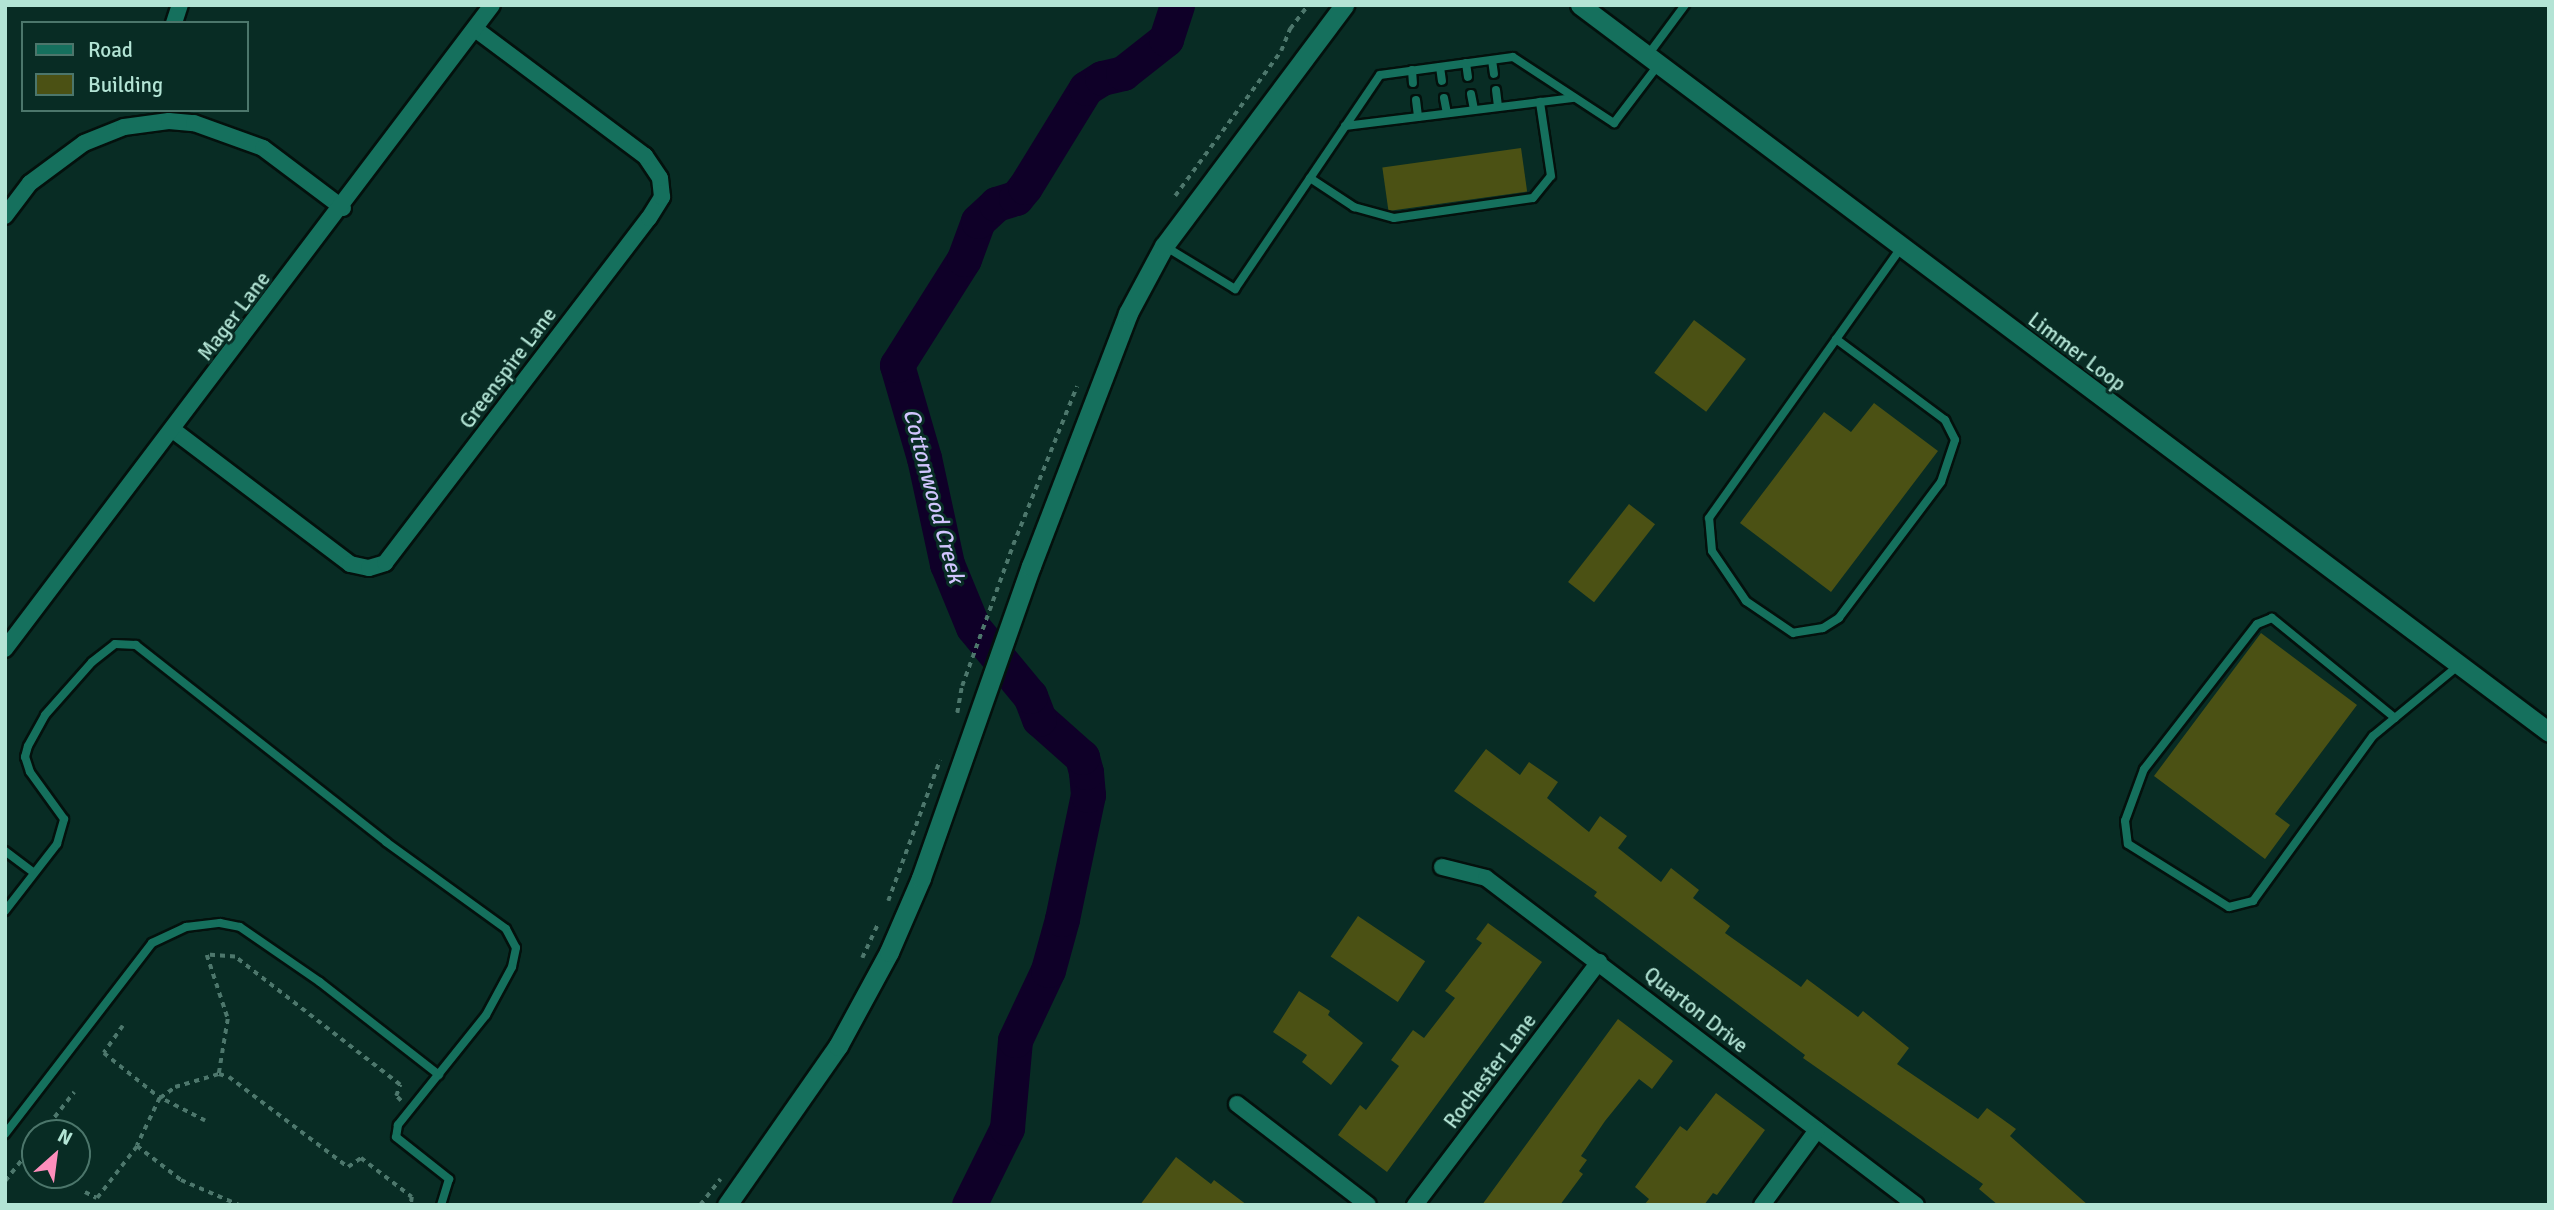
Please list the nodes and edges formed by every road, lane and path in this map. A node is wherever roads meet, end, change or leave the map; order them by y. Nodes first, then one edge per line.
1 (492, 5) edge
2 (1345, 5) edge
3 (1580, 5) edge
4 (1685, 5) edge
5 (475, 29) junction
6 (1654, 59) junction
7 (1492, 60) junction
8 (1466, 63) junction
9 (1440, 67) junction
10 (1412, 70) junction
11 (1494, 74) dead end
12 (1468, 77) dead end
13 (1442, 81) dead end
14 (1413, 83) dead end
15 (1496, 90) dead end
16 (1471, 94) dead end
17 (1444, 97) dead end
18 (1574, 98) junction
19 (1416, 100) dead end
20 (1540, 102) junction
21 (1498, 107) junction
22 (1474, 110) junction
23 (1447, 114) junction
24 (169, 116) edge
25 (1418, 117) junction
26 (1345, 126) junction
27 (1310, 178) junction
28 (343, 208) junction
29 (5, 216) edge
30 (1164, 246) junction
31 (1900, 249) junction
32 (1836, 339) junction
33 (173, 430) junction
34 (1013, 545) dead end
35 (5, 649) edge
36 (2459, 665) junction
37 (2395, 718) junction
38 (953, 727) dead end
39 (2549, 732) edge
40 (943, 753) dead end
41 (5, 851) edge
42 (1442, 867) dead end
43 (34, 873) junction
44 (885, 910) dead end
45 (5, 911) edge
46 (879, 922) dead end
47 (1599, 962) junction
48 (856, 971) dead end
49 (123, 1026) dead end
50 (219, 1074) junction
51 (439, 1075) junction
52 (74, 1092) dead end
53 (160, 1098) junction
54 (1237, 1104) dead end
55 (412, 1109) junction
56 (54, 1119) edge
57 (205, 1121) dead end
58 (1817, 1130) junction
59 (5, 1134) edge
60 (137, 1146) junction
61 (21, 1161) edge
62 (724, 1174) dead end
63 (5, 1181) edge
64 (85, 1192) dead end
65 (239, 1205) edge
66 (411, 1205) edge
67 (441, 1205) edge
68 (700, 1205) edge
69 (727, 1205) edge
70 (1368, 1205) edge
71 (1415, 1205) edge
72 (1762, 1205) edge
73 (1916, 1205) edge

1 - 5 street, Mager Lane
2 - 30 main road
3 - 6 main road, Limmer Loop
4 - 6 lane
5 - 28 street, Mager Lane
5 - 33 street, Greenspire Lane
6 - 18 lane
6 - 31 main road, Limmer Loop
7 - 8 lane
7 - 11 lane
7 - 18 lane
8 - 9 lane
8 - 12 lane
9 - 10 lane
9 - 13 lane
10 - 14 lane
10 - 26 lane
15 - 21 lane
16 - 22 lane
17 - 23 lane
18 - 20 lane
19 - 25 lane
20 - 21 lane
20 - 27 lane
21 - 22 lane
22 - 23 lane
23 - 25 lane
24 - 28 street
24 - 29 street
25 - 26 lane
26 - 27 lane
27 - 30 lane
28 - 33 street, Mager Lane
30 - 69 main road
31 - 32 lane
31 - 36 main road, Limmer Loop
32 - 32 lane
33 - 35 street, Mager Lane
34 - 38 path
36 - 37 lane
36 - 39 main road, Limmer Loop
37 - 37 lane
40 - 44 path
41 - 43 lane
42 - 47 street, Quarton Drive
43 - 45 lane
43 - 51 lane
46 - 48 path
47 - 58 street, Quarton Drive
47 - 71 street, Rochester Lane
49 - 53 path
50 - 53 path
50 - 55 path
50 - 66 path
51 - 55 lane
51 - 59 lane
52 - 56 path
53 - 57 path
53 - 60 path
54 - 70 street
55 - 67 lane
58 - 72 street
58 - 73 street, Quarton Drive
60 - 64 path
60 - 65 path
61 - 63 path
62 - 68 path

